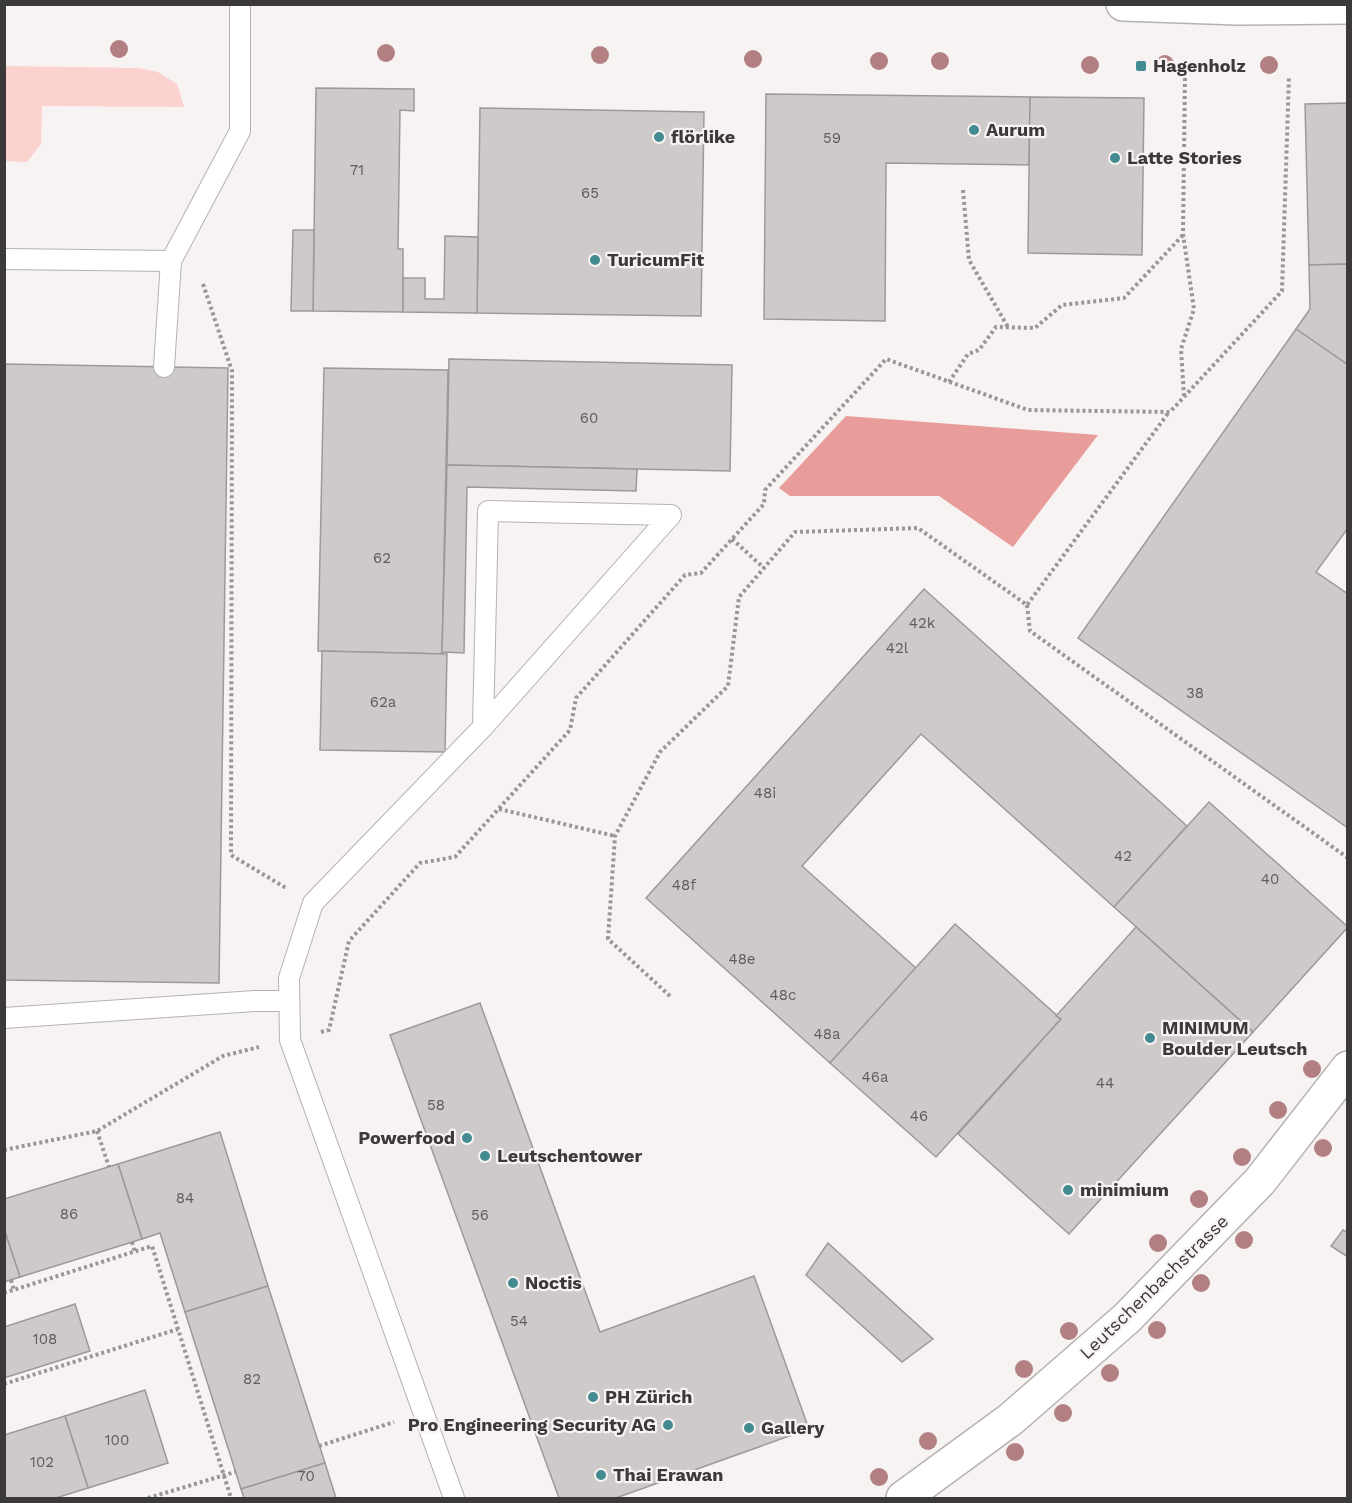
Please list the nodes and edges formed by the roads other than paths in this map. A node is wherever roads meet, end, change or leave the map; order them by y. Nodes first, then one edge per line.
1 (240, 4) edge
2 (1123, 4) edge
3 (1341, 6) edge
4 (4, 259) edge
5 (171, 261) junction
6 (164, 367) dead end
7 (483, 727) junction
8 (288, 1001) junction
9 (4, 1017) edge
10 (1347, 1068) edge
11 (454, 1498) edge
12 (903, 1498) edge

1 - 5 lane
2 - 3 street
4 - 5 lane
5 - 6 lane
7 - 7 lane
7 - 8 lane
8 - 9 lane
8 - 11 lane
10 - 12 street, Leutschenbachstrasse

